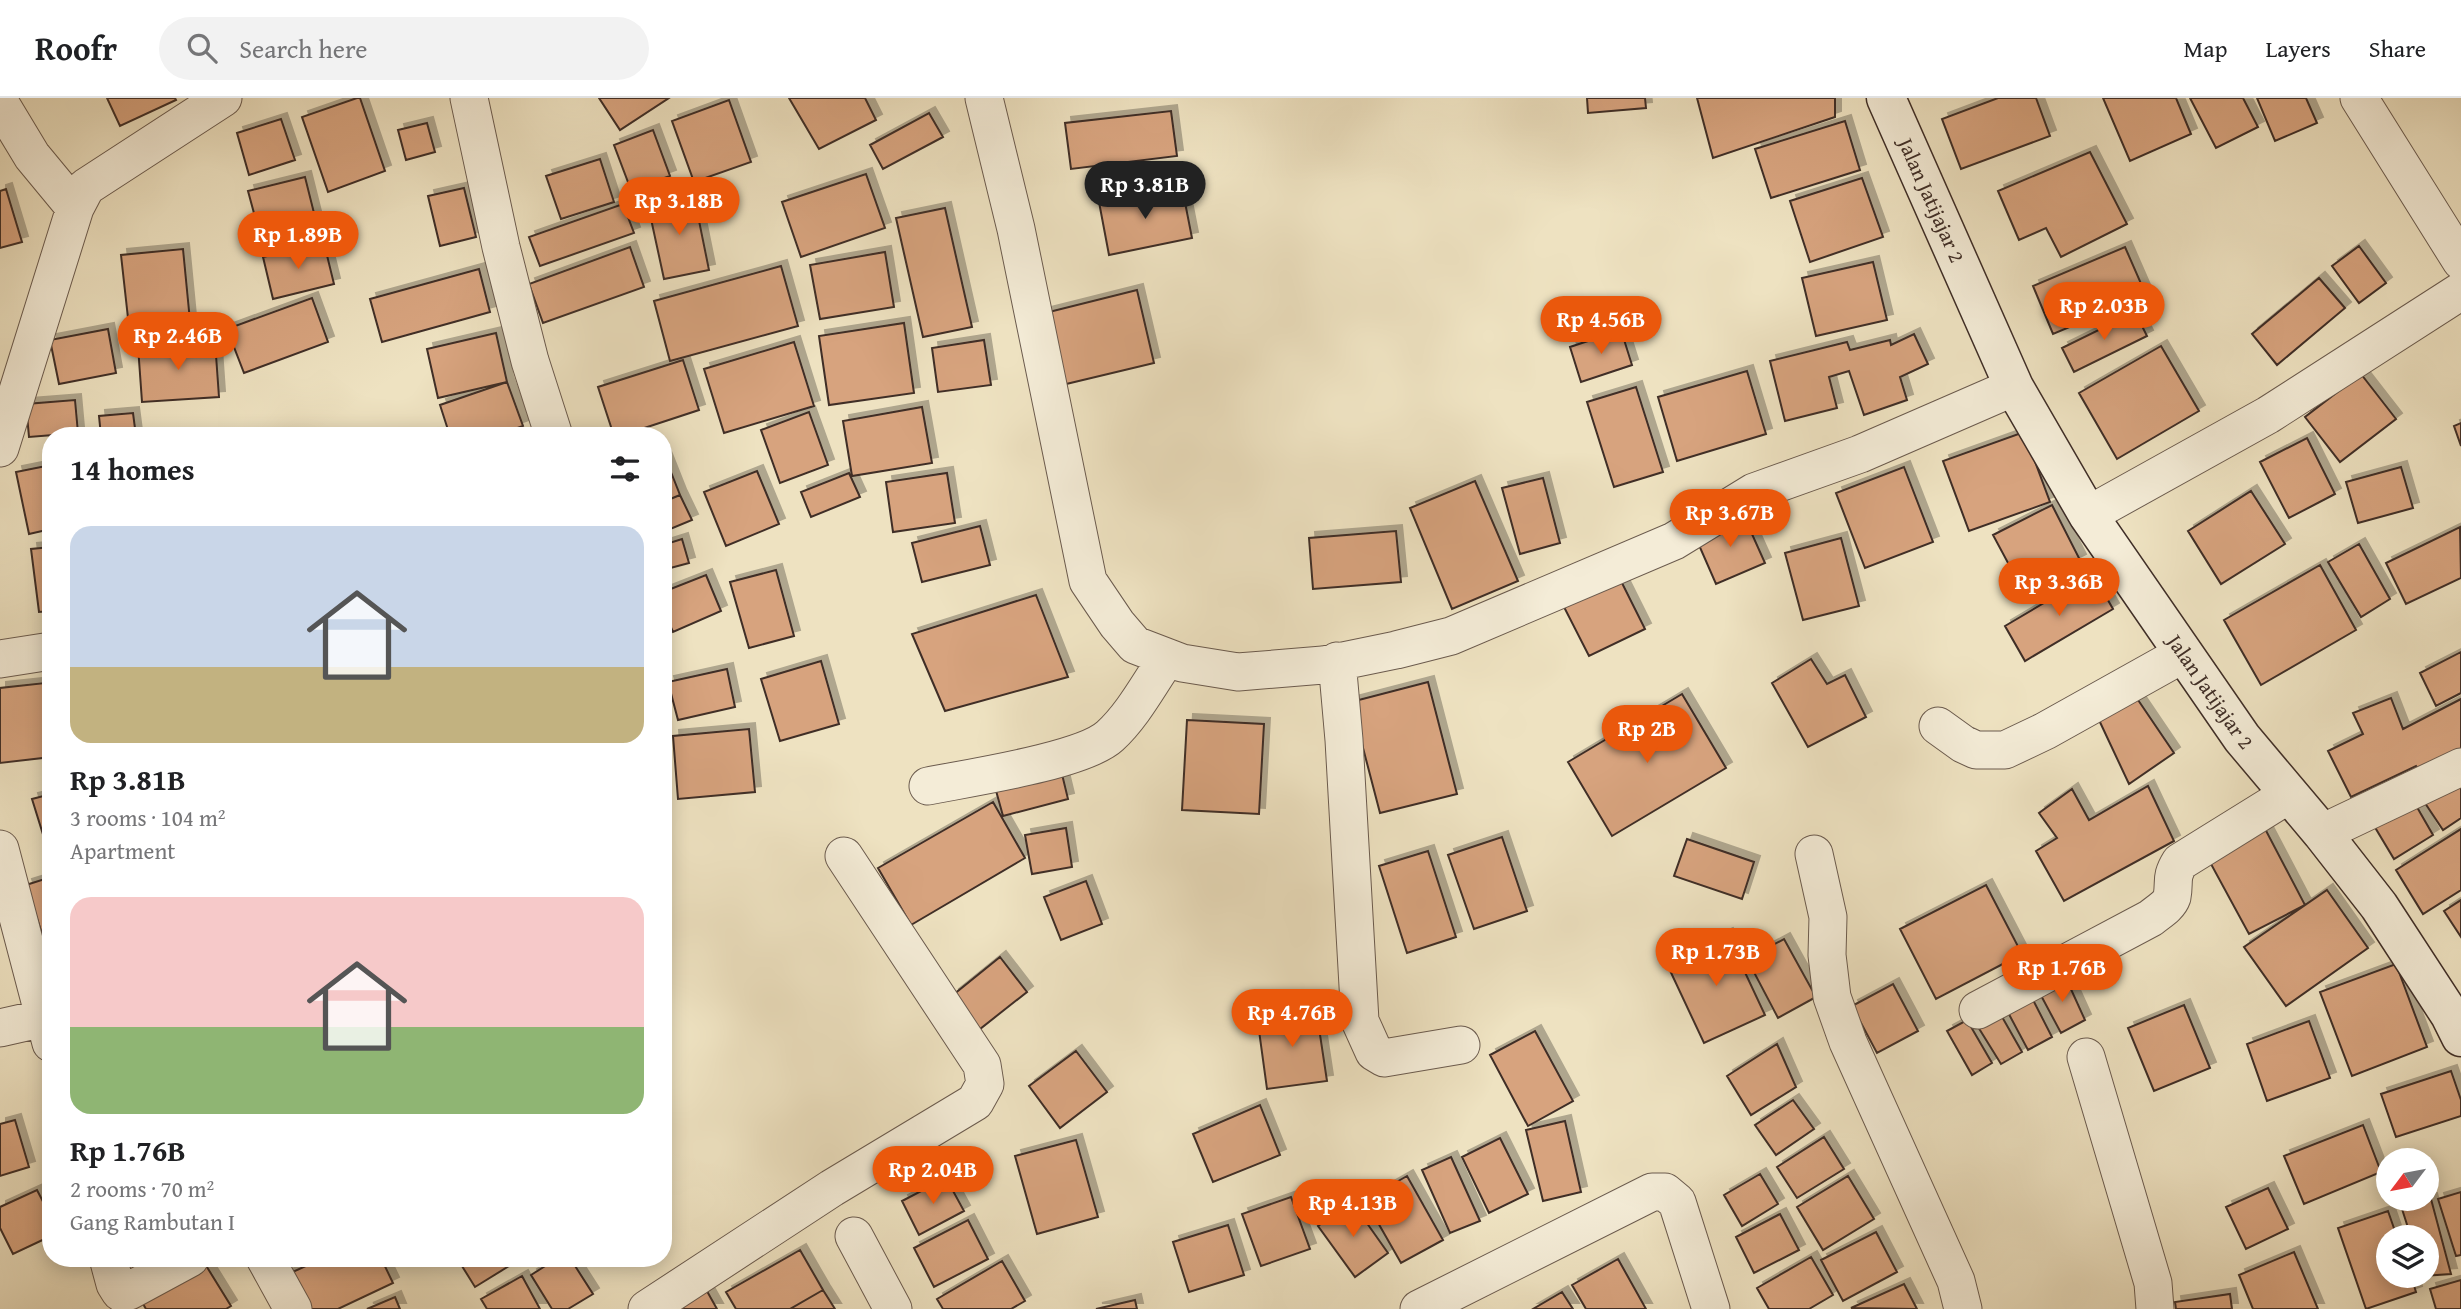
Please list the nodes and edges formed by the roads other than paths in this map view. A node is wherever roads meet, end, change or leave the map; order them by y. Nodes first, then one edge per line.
1 (223, 98) edge
2 (469, 98) edge
3 (984, 98) edge
4 (1886, 98) edge
5 (2359, 98) edge
6 (0, 103) edge
7 (75, 208) junction
8 (2461, 261) edge
9 (2461, 291) edge
10 (2014, 387) junction
11 (551, 427) edge
12 (0, 448) edge
13 (2088, 515) junction
14 (42, 652) edge
15 (2183, 654) junction
16 (1167, 658) junction
17 (0, 659) edge
18 (1337, 661) junction
19 (1938, 726) dead end
20 (2461, 767) edge
21 (928, 786) dead end
22 (2288, 795) junction
23 (2322, 833) junction
24 (0, 849) edge
25 (1814, 854) dead end
26 (844, 856) dead end
27 (1978, 1010) dead end
28 (42, 1011) edge
29 (0, 1028) edge
30 (42, 1030) edge
31 (2461, 1037) edge
32 (1461, 1045) dead end
33 (2086, 1057) dead end
34 (854, 1236) dead end
35 (110, 1267) edge
36 (173, 1267) edge
37 (270, 1267) edge
38 (293, 1309) edge
39 (647, 1309) edge
40 (892, 1309) edge
41 (1419, 1309) edge
42 (1711, 1309) edge
43 (1963, 1309) edge
44 (2155, 1309) edge

1 - 7 street
2 - 11 street
3 - 16 street
4 - 10 street, Jalan Jatijajar 2
5 - 8 street
6 - 7 street
7 - 12 street
9 - 13 street
10 - 13 street, Jalan Jatijajar 2
10 - 18 street
13 - 15 street, Jalan Jatijajar 2
14 - 17 street
15 - 19 street
15 - 22 street, Jalan Jatijajar 2
16 - 18 street
16 - 21 street
18 - 32 street
20 - 23 street
22 - 23 street, Jalan Jatijajar 2
22 - 27 street
23 - 31 street, Jalan Jatijajar 2
24 - 28 street
25 - 43 street
26 - 39 street
29 - 30 street
33 - 44 street
34 - 40 street
35 - 36 street
37 - 38 street
41 - 42 street

